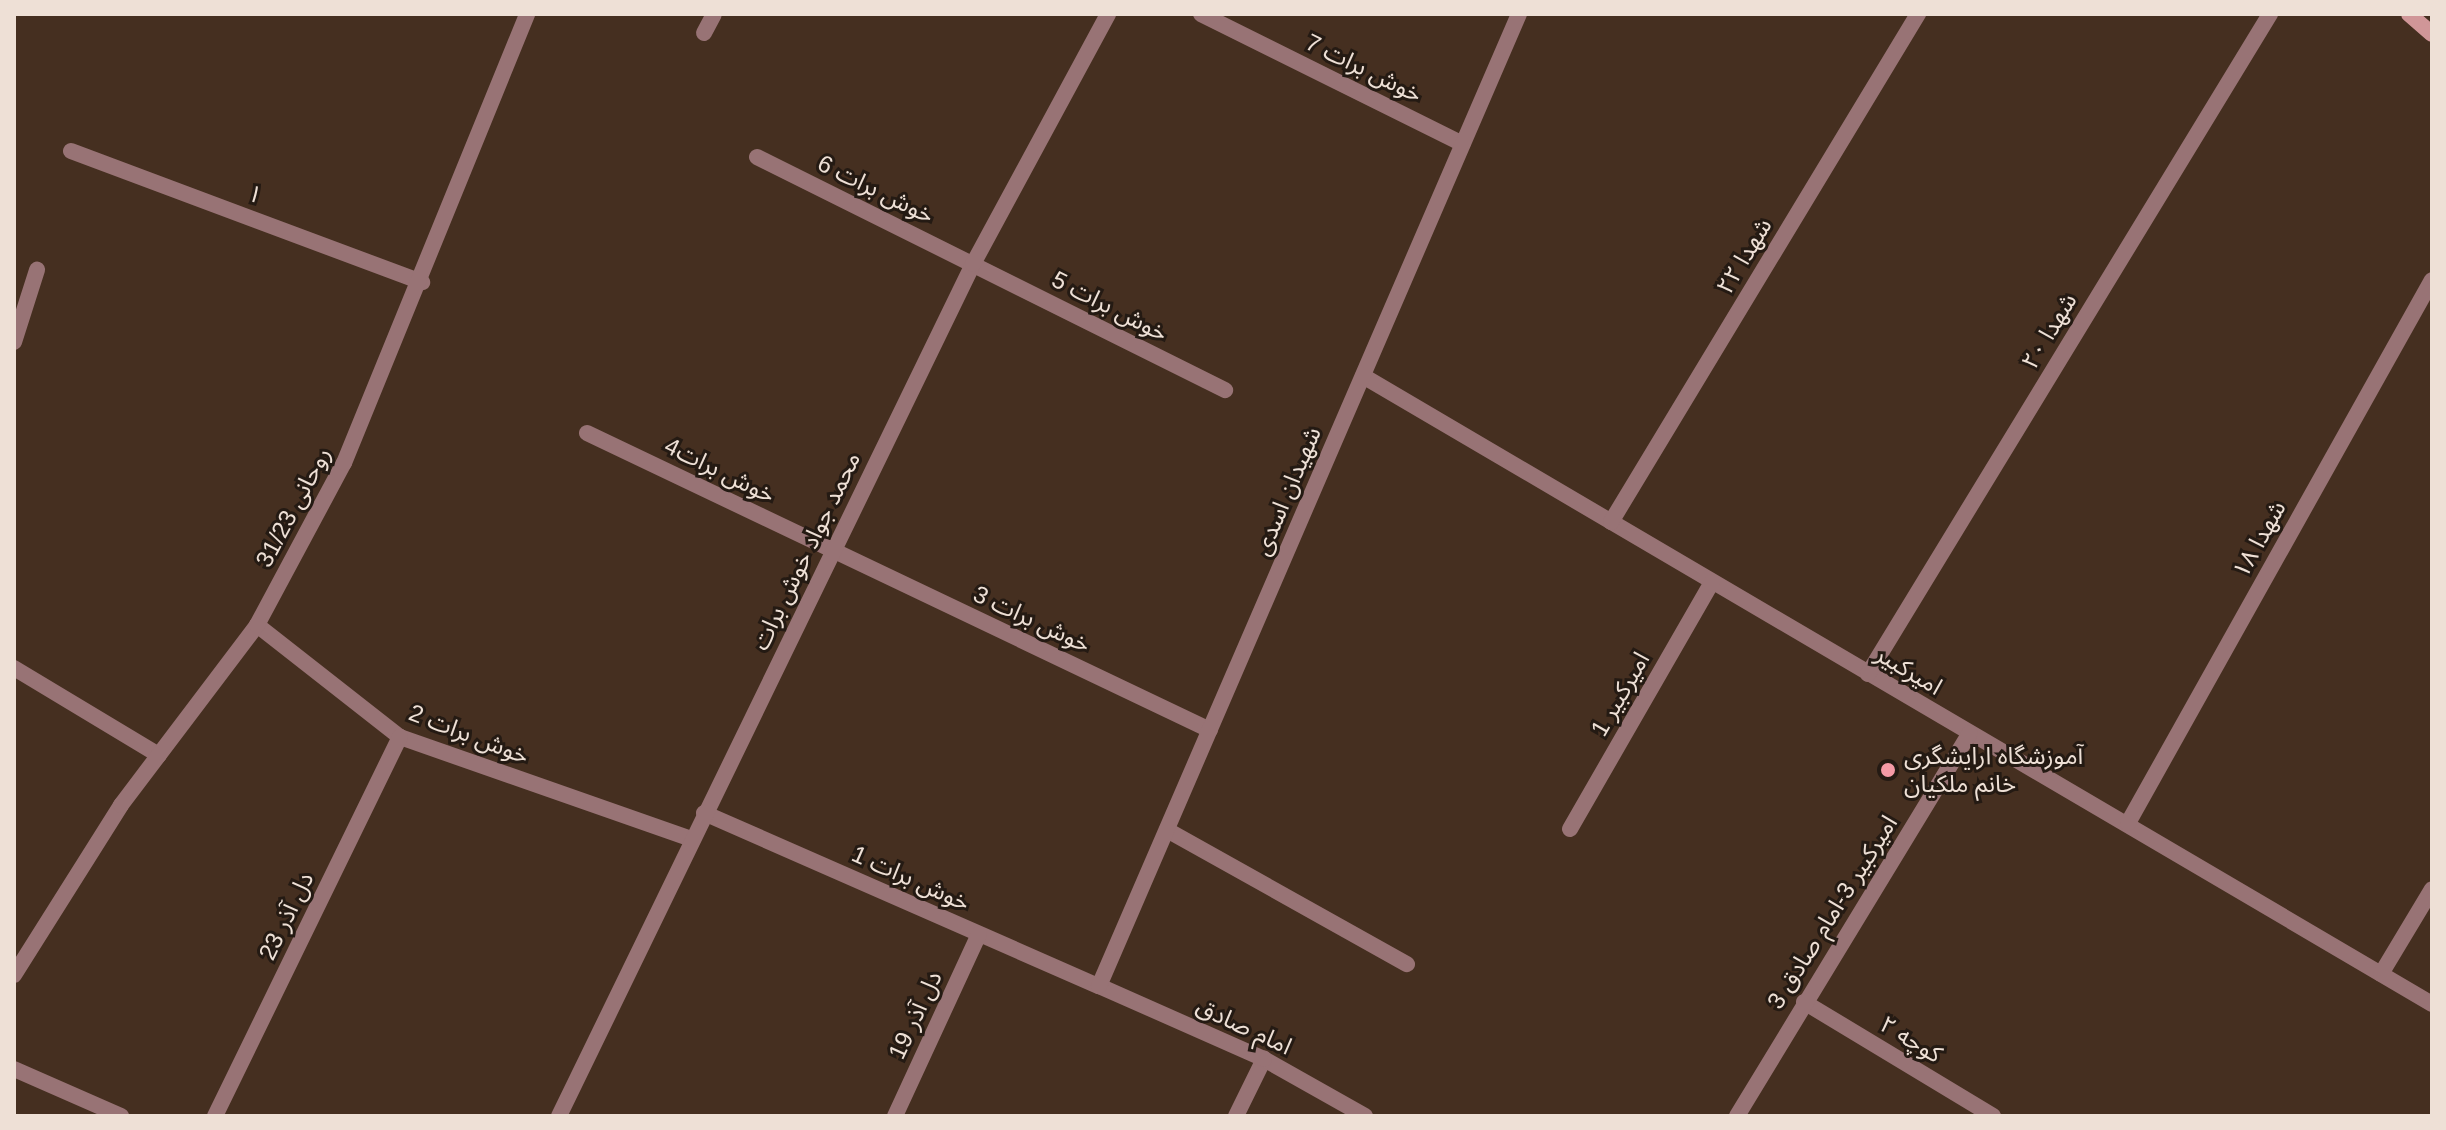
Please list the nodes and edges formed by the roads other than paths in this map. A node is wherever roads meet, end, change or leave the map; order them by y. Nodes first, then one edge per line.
1 (527, 14) edge
2 (714, 14) edge
3 (1108, 14) edge
4 (1201, 14) edge
5 (1519, 14) edge
6 (1918, 14) edge
7 (2270, 14) edge
8 (2409, 14) edge
9 (704, 33) dead end
10 (2432, 34) edge
11 (1463, 144) junction
12 (71, 151) dead end
13 (757, 157) dead end
14 (973, 264) junction
15 (37, 270) dead end
16 (2432, 280) edge
17 (422, 282) junction
18 (14, 342) edge
19 (1363, 376) junction
20 (1225, 390) dead end
21 (587, 433) dead end
22 (1611, 522) junction
23 (833, 550) junction
24 (1712, 582) junction
25 (257, 625) junction
26 (14, 668) edge
27 (1868, 674) junction
28 (1210, 730) junction
29 (1970, 733) junction
30 (400, 737) junction
31 (159, 755) junction
32 (704, 813) junction
33 (2128, 823) junction
34 (1570, 829) dead end
35 (1167, 830) junction
36 (691, 839) junction
37 (2432, 889) edge
38 (979, 934) junction
39 (1407, 964) dead end
40 (2381, 974) junction
41 (14, 975) edge
42 (1099, 986) junction
43 (1804, 1002) junction
44 (2432, 1004) edge
45 (1264, 1059) junction
46 (14, 1069) edge
47 (121, 1116) edge
48 (215, 1116) edge
49 (559, 1116) edge
50 (895, 1116) edge
51 (1236, 1116) edge
52 (1365, 1116) edge
53 (1737, 1116) edge
54 (1993, 1116) edge

1 - 17 street, روحانی 31/23
2 - 9 street
3 - 14 street, محمد جواد خوش برات
4 - 11 street, خوش برات 7
5 - 11 street, شهیدان اسدی
6 - 22 street, شهدا ۲۲
7 - 27 street, شهدا ۲۰
8 - 10 main road
11 - 19 street, شهیدان اسدی
12 - 17 street, ۱
13 - 14 street, خوش برات 6
14 - 20 street, خوش برات 5
14 - 23 street, محمد جواد خوش برات
15 - 18 street
16 - 33 street, شهدا ۱۸
17 - 25 street, روحانی 31/23
19 - 22 street, امیرکبیر
19 - 28 street, شهیدان اسدی
21 - 23 street, خوش برات4
22 - 24 street, امیرکبیر
23 - 28 street, خوش برات 3
23 - 32 street, محمد جواد خوش برات
24 - 27 street, امیرکبیر
24 - 34 street, امیرکبیر 1
25 - 30 street, خوش برات 2
25 - 31 street, روحانی 31/23
26 - 31 street
27 - 29 street, امیرکبیر
28 - 35 street, شهیدان اسدی
29 - 33 street, امیرکبیر
29 - 43 street, امیرکبیر 3-امام صادق 3
30 - 36 street, خوش برات 2
30 - 48 street, دل آذر 23
31 - 41 street, روحانی 31/23
32 - 36 street, محمد جواد خوش برات
32 - 38 street, خوش برات 1
33 - 40 street, امیرکبیر
35 - 39 street
35 - 42 street, شهیدان اسدی
36 - 49 street, محمد جواد خوش برات
37 - 40 street
38 - 42 street, خوش برات 1
38 - 50 street, دل آذر 19
40 - 44 street, امیرکبیر
42 - 45 street, امام صادق
43 - 53 street, امیرکبیر 3-امام صادق 3
43 - 54 street, کوچه ۲
45 - 51 street
45 - 52 street, امام صادق
46 - 47 street

